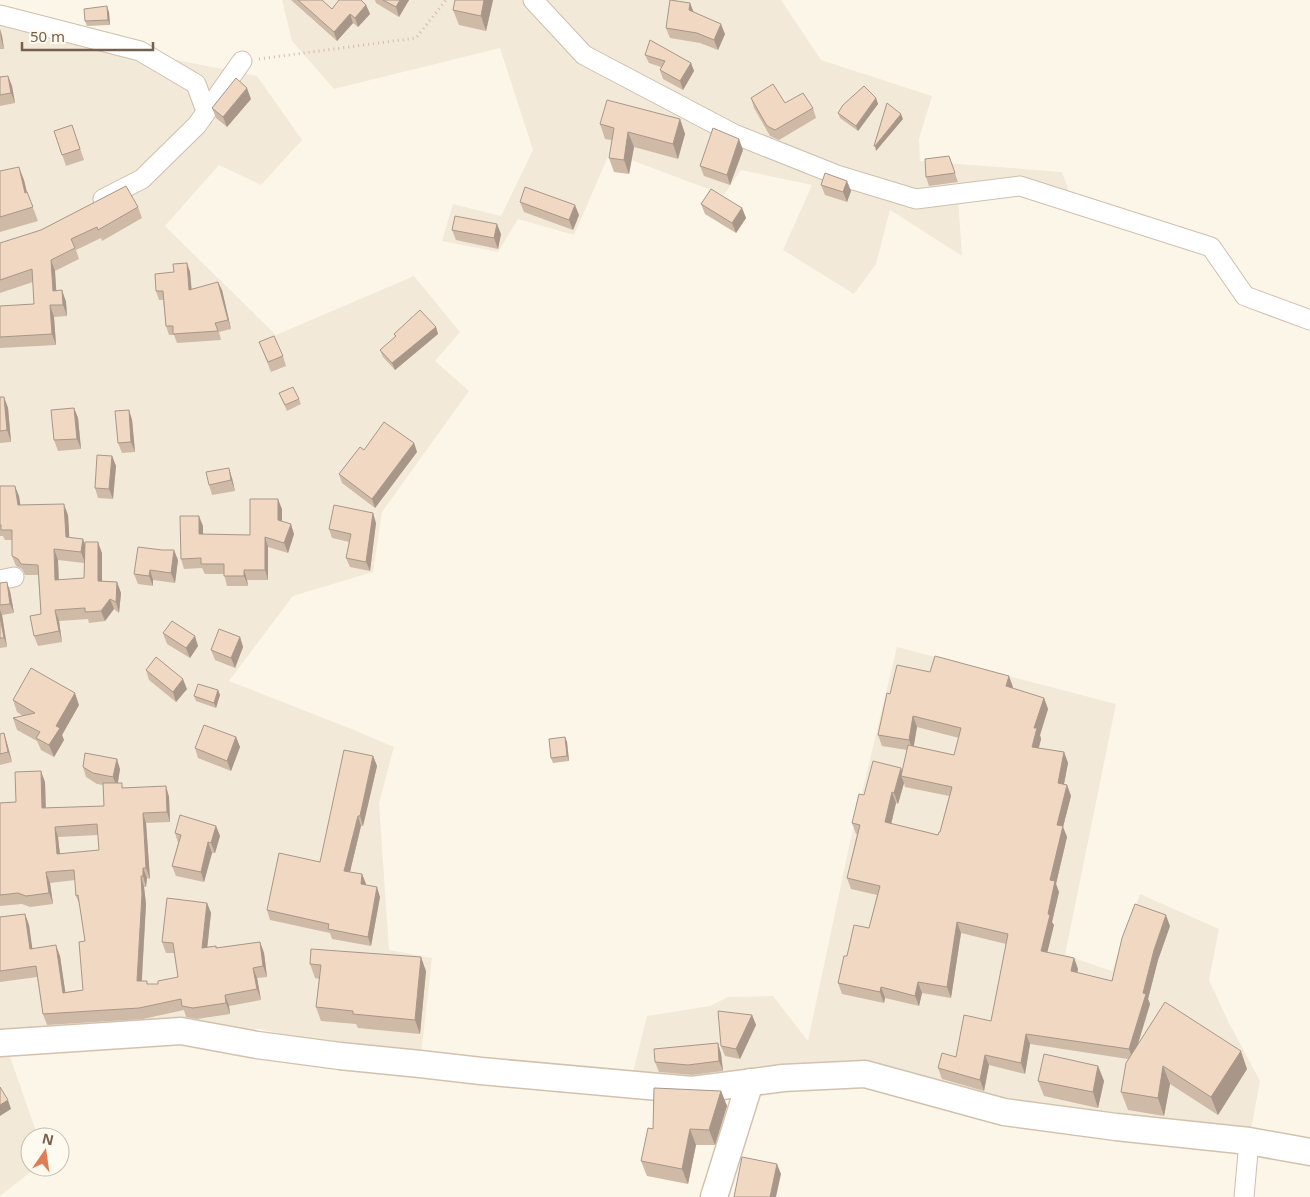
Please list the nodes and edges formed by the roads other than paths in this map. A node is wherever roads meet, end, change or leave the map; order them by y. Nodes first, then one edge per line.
1 (533, 0) edge
2 (0, 14) edge
3 (242, 61) road end
4 (206, 111) junction
5 (84, 209) edge
6 (1310, 320) edge
7 (0, 1043) edge
8 (750, 1082) junction
9 (1249, 1141) junction
10 (1310, 1152) edge
11 (714, 1197) edge
12 (1244, 1197) edge

1 - 6 street
2 - 4 street
3 - 4 street
4 - 5 street
7 - 8 street
8 - 9 street
8 - 11 street
9 - 10 street
9 - 12 street

